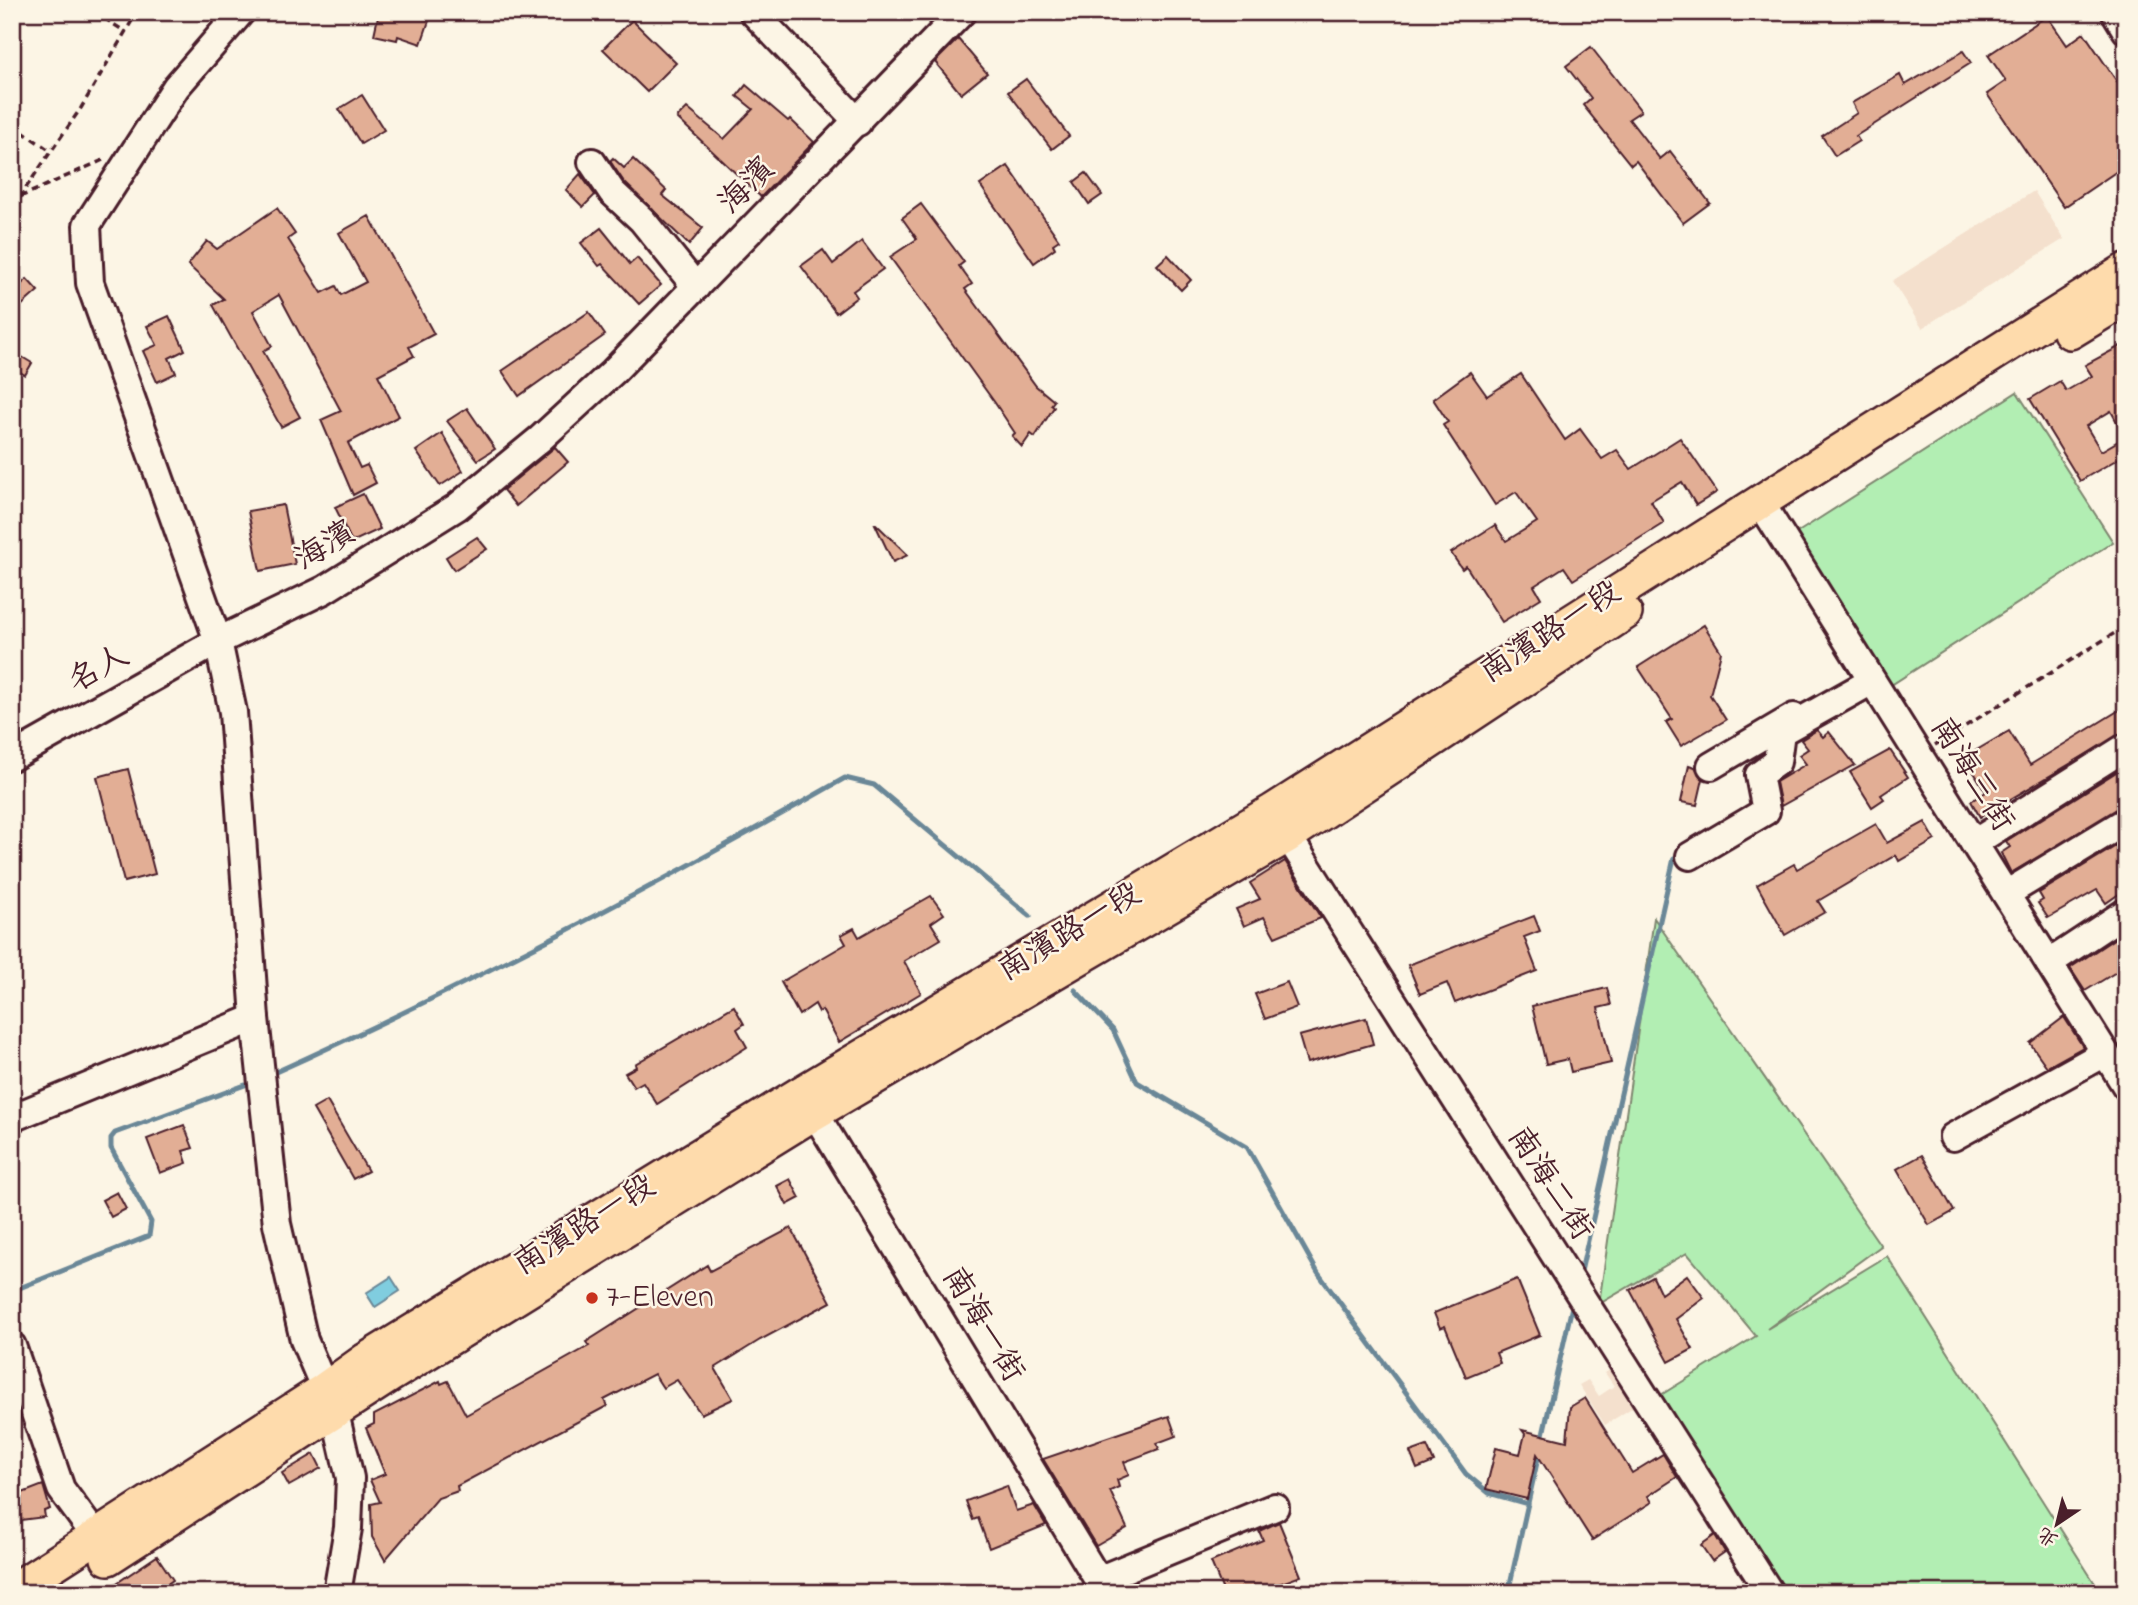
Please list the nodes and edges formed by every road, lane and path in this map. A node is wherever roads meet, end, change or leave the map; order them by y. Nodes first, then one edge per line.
1 (94, 12) edge
2 (137, 12) edge
3 (241, 12) edge
4 (753, 12) edge
5 (962, 12) edge
6 (2115, 12) edge
7 (2126, 30) edge
8 (125, 32) junction
9 (858, 122) junction
10 (12, 125) edge
11 (137, 145) junction
12 (51, 151) junction
13 (592, 162) dead end
14 (19, 198) junction
15 (12, 208) edge
16 (2126, 270) edge
17 (696, 287) junction
18 (2126, 298) edge
19 (1765, 509) junction
20 (2126, 626) edge
21 (218, 640) junction
22 (1870, 677) junction
23 (2126, 747) edge
24 (1919, 755) junction
25 (12, 757) edge
26 (1711, 766) dead end
27 (2126, 821) edge
28 (1280, 824) junction
29 (1974, 843) junction
30 (1690, 856) dead end
31 (2006, 894) junction
32 (2126, 912) edge
33 (2049, 963) junction
34 (255, 1018) junction
35 (2105, 1053) junction
36 (2126, 1086) edge
37 (808, 1103) junction
38 (12, 1118) edge
39 (1953, 1137) dead end
40 (12, 1346) edge
41 (330, 1401) junction
42 (1275, 1507) dead end
43 (97, 1538) junction
44 (1102, 1586) edge
45 (12, 1591) edge
46 (53, 1593) edge
47 (337, 1593) edge
48 (1770, 1593) edge

1 - 8 path
2 - 8 path
3 - 11 street
4 - 9 street
5 - 9 street, 海濱
6 - 7 street
8 - 12 path
9 - 17 street, 海濱
10 - 12 path
11 - 14 path
11 - 21 street
12 - 14 path
13 - 17 street
14 - 15 path
16 - 19 main road, 南濱路一段
17 - 21 street, 海濱
18 - 19 main road, 南濱路一段
19 - 22 street, 南海三街
19 - 28 main road, 南濱路一段
20 - 24 path
21 - 25 street, 名人
21 - 34 street
22 - 24 street, 南海三街
22 - 26 street
22 - 30 street
23 - 29 street
24 - 29 street, 南海三街
27 - 31 street
28 - 37 main road, 南濱路一段
28 - 48 street, 南海二街
29 - 31 street, 南海三街
31 - 33 street, 南海三街
32 - 33 street
33 - 35 street, 南海三街
34 - 38 street
34 - 41 street
35 - 36 street, 南海三街
35 - 39 street
37 - 41 main road, 南濱路一段
37 - 44 street, 南海一街
40 - 43 street
41 - 43 main road, 南濱路一段
41 - 46 main road, 南濱路一段
41 - 47 street
42 - 44 street
43 - 45 main road, 南濱路一段

